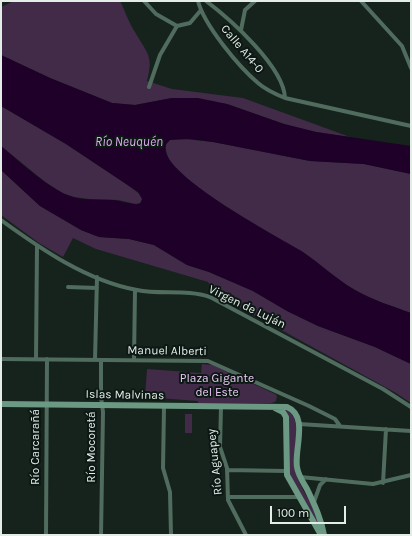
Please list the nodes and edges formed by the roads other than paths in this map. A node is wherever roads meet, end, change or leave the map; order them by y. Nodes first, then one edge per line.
1 (144, 1) edge
2 (198, 1) edge
3 (206, 1) edge
4 (255, 1) edge
5 (361, 1) edge
6 (201, 10) junction
7 (177, 26) junction
8 (241, 30) junction
9 (411, 68) edge
10 (149, 87) dead end
11 (285, 98) junction
12 (411, 126) edge
13 (1, 220) edge
14 (37, 246) junction
15 (97, 277) junction
16 (68, 287) dead end
17 (96, 288) junction
18 (135, 290) junction
19 (1, 359) edge
20 (36, 359) junction
21 (47, 359) junction
22 (95, 360) junction
23 (101, 360) junction
24 (134, 360) junction
25 (1, 404) edge
26 (47, 405) junction
27 (102, 406) junction
28 (164, 407) junction
29 (221, 407) junction
30 (274, 407) junction
31 (411, 407) edge
32 (299, 424) junction
33 (340, 426) junction
34 (386, 429) junction
35 (411, 431) edge
36 (227, 470) junction
37 (286, 471) junction
38 (411, 475) edge
39 (300, 477) junction
40 (328, 479) junction
41 (383, 483) junction
42 (228, 497) junction
43 (298, 497) junction
44 (314, 503) junction
45 (46, 535) edge
46 (101, 535) edge
47 (171, 535) edge
48 (246, 535) edge
49 (321, 535) edge
50 (324, 535) edge

1 - 7 street
2 - 6 street, Calle A14-0
3 - 8 street
4 - 8 street
5 - 9 street
6 - 7 street
6 - 11 street, Calle A14-0
7 - 10 street
8 - 11 street
11 - 12 street, Calle A14-0
13 - 14 street, Virgen de Luján
14 - 15 street, Virgen de Luján
14 - 20 street
15 - 17 street
15 - 18 street, Virgen de Luján
16 - 17 street
17 - 22 street
18 - 24 street
18 - 31 street, Virgen de Luján
19 - 20 street, Manuel Alberti
20 - 21 street, Manuel Alberti
21 - 22 street, Manuel Alberti
21 - 26 street, Río Carcarañá
22 - 23 street, Manuel Alberti
23 - 24 street, Manuel Alberti
23 - 27 street, Río Mocoretá
24 - 33 street, Manuel Alberti
25 - 26 main road, Islas Malvinas
26 - 27 main road, Islas Malvinas
26 - 45 street, Río Carcarañá
27 - 28 main road, Islas Malvinas
27 - 46 street, Río Mocoretá
28 - 29 main road, Islas Malvinas
28 - 47 street
29 - 30 main road, Islas Malvinas
29 - 36 street, Río Aguapey
30 - 32 main road, Islas Malvinas
30 - 37 main road
32 - 33 street
32 - 39 main road
33 - 34 street
34 - 35 street
34 - 41 street
36 - 37 street
36 - 42 street, Río Aguapey
37 - 43 main road
38 - 41 street
39 - 40 street
39 - 44 main road
40 - 41 street
40 - 44 street
42 - 43 street
42 - 48 street, Río Aguapey
43 - 49 main road
44 - 50 main road

